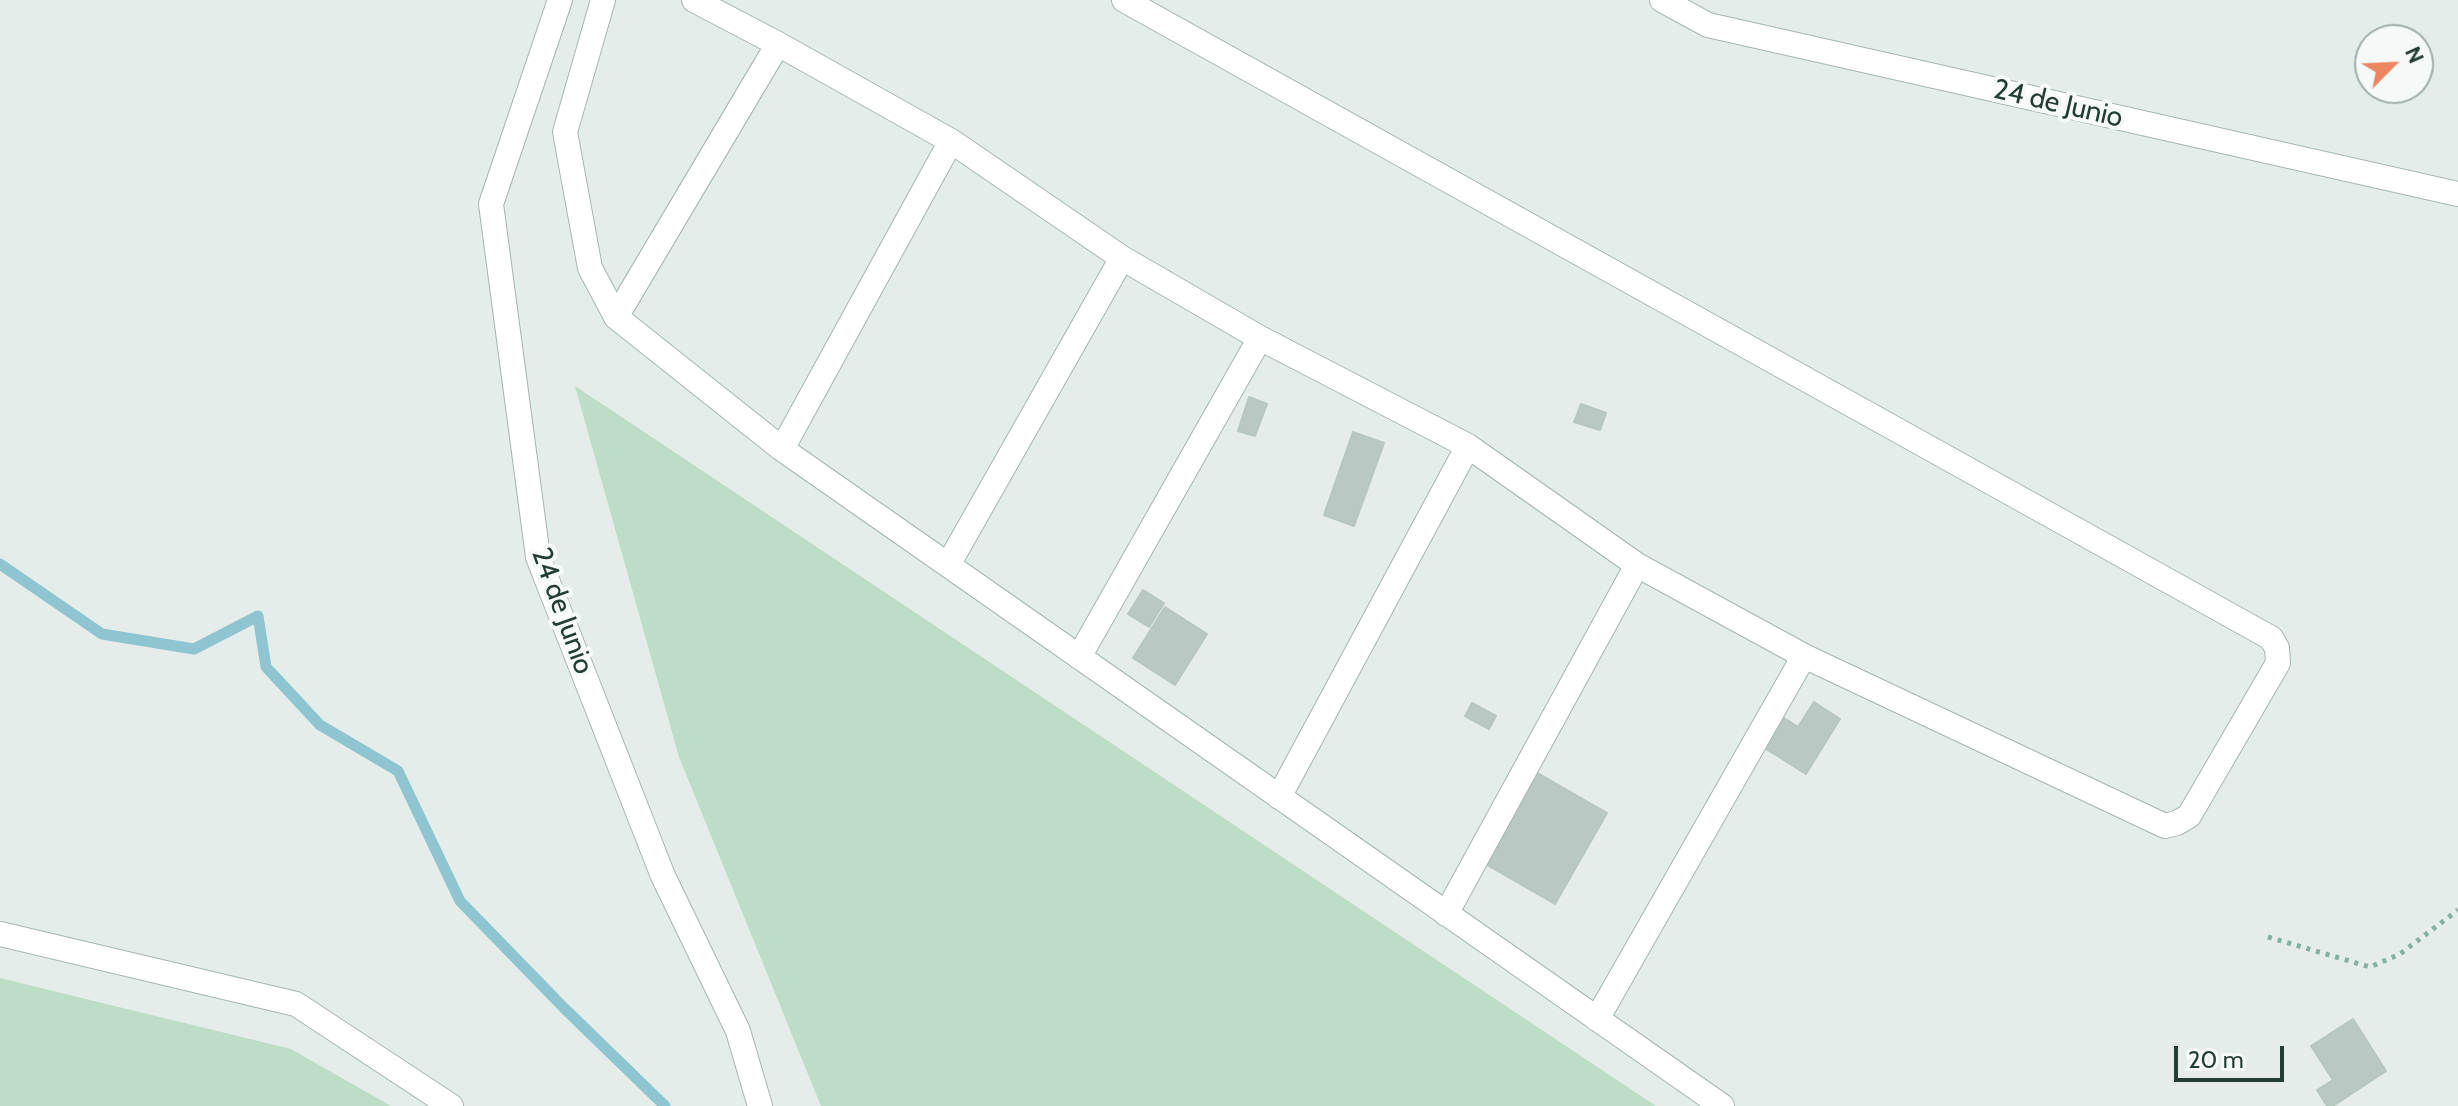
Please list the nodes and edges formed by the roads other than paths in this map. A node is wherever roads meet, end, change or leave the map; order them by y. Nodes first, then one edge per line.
1 (560, 0) edge
2 (603, 0) edge
3 (694, 0) edge
4 (1124, 0) edge
5 (1662, 0) edge
6 (778, 44) junction
7 (951, 141) junction
8 (2458, 194) edge
9 (1122, 258) junction
10 (616, 317) junction
11 (1260, 338) junction
12 (1468, 446) junction
13 (782, 449) junction
14 (948, 565) junction
15 (1637, 565) junction
16 (1804, 656) junction
17 (1079, 657) junction
18 (1279, 797) junction
19 (1446, 914) junction
20 (0, 934) edge
21 (1597, 1019) junction
22 (451, 1106) edge
23 (760, 1106) edge
24 (1722, 1106) edge

1 - 23 street, 24 de Junio
2 - 10 street
3 - 6 street
4 - 16 street
5 - 8 street, 24 de Junio
6 - 7 street
6 - 10 street
7 - 9 street
7 - 13 street
9 - 11 street
9 - 14 street
10 - 13 street
11 - 12 street
11 - 17 street
12 - 15 street
12 - 18 street
13 - 14 street
14 - 17 street
15 - 16 street
15 - 19 street
16 - 21 street
17 - 18 street
18 - 19 street
19 - 21 street
20 - 22 street
21 - 24 street

